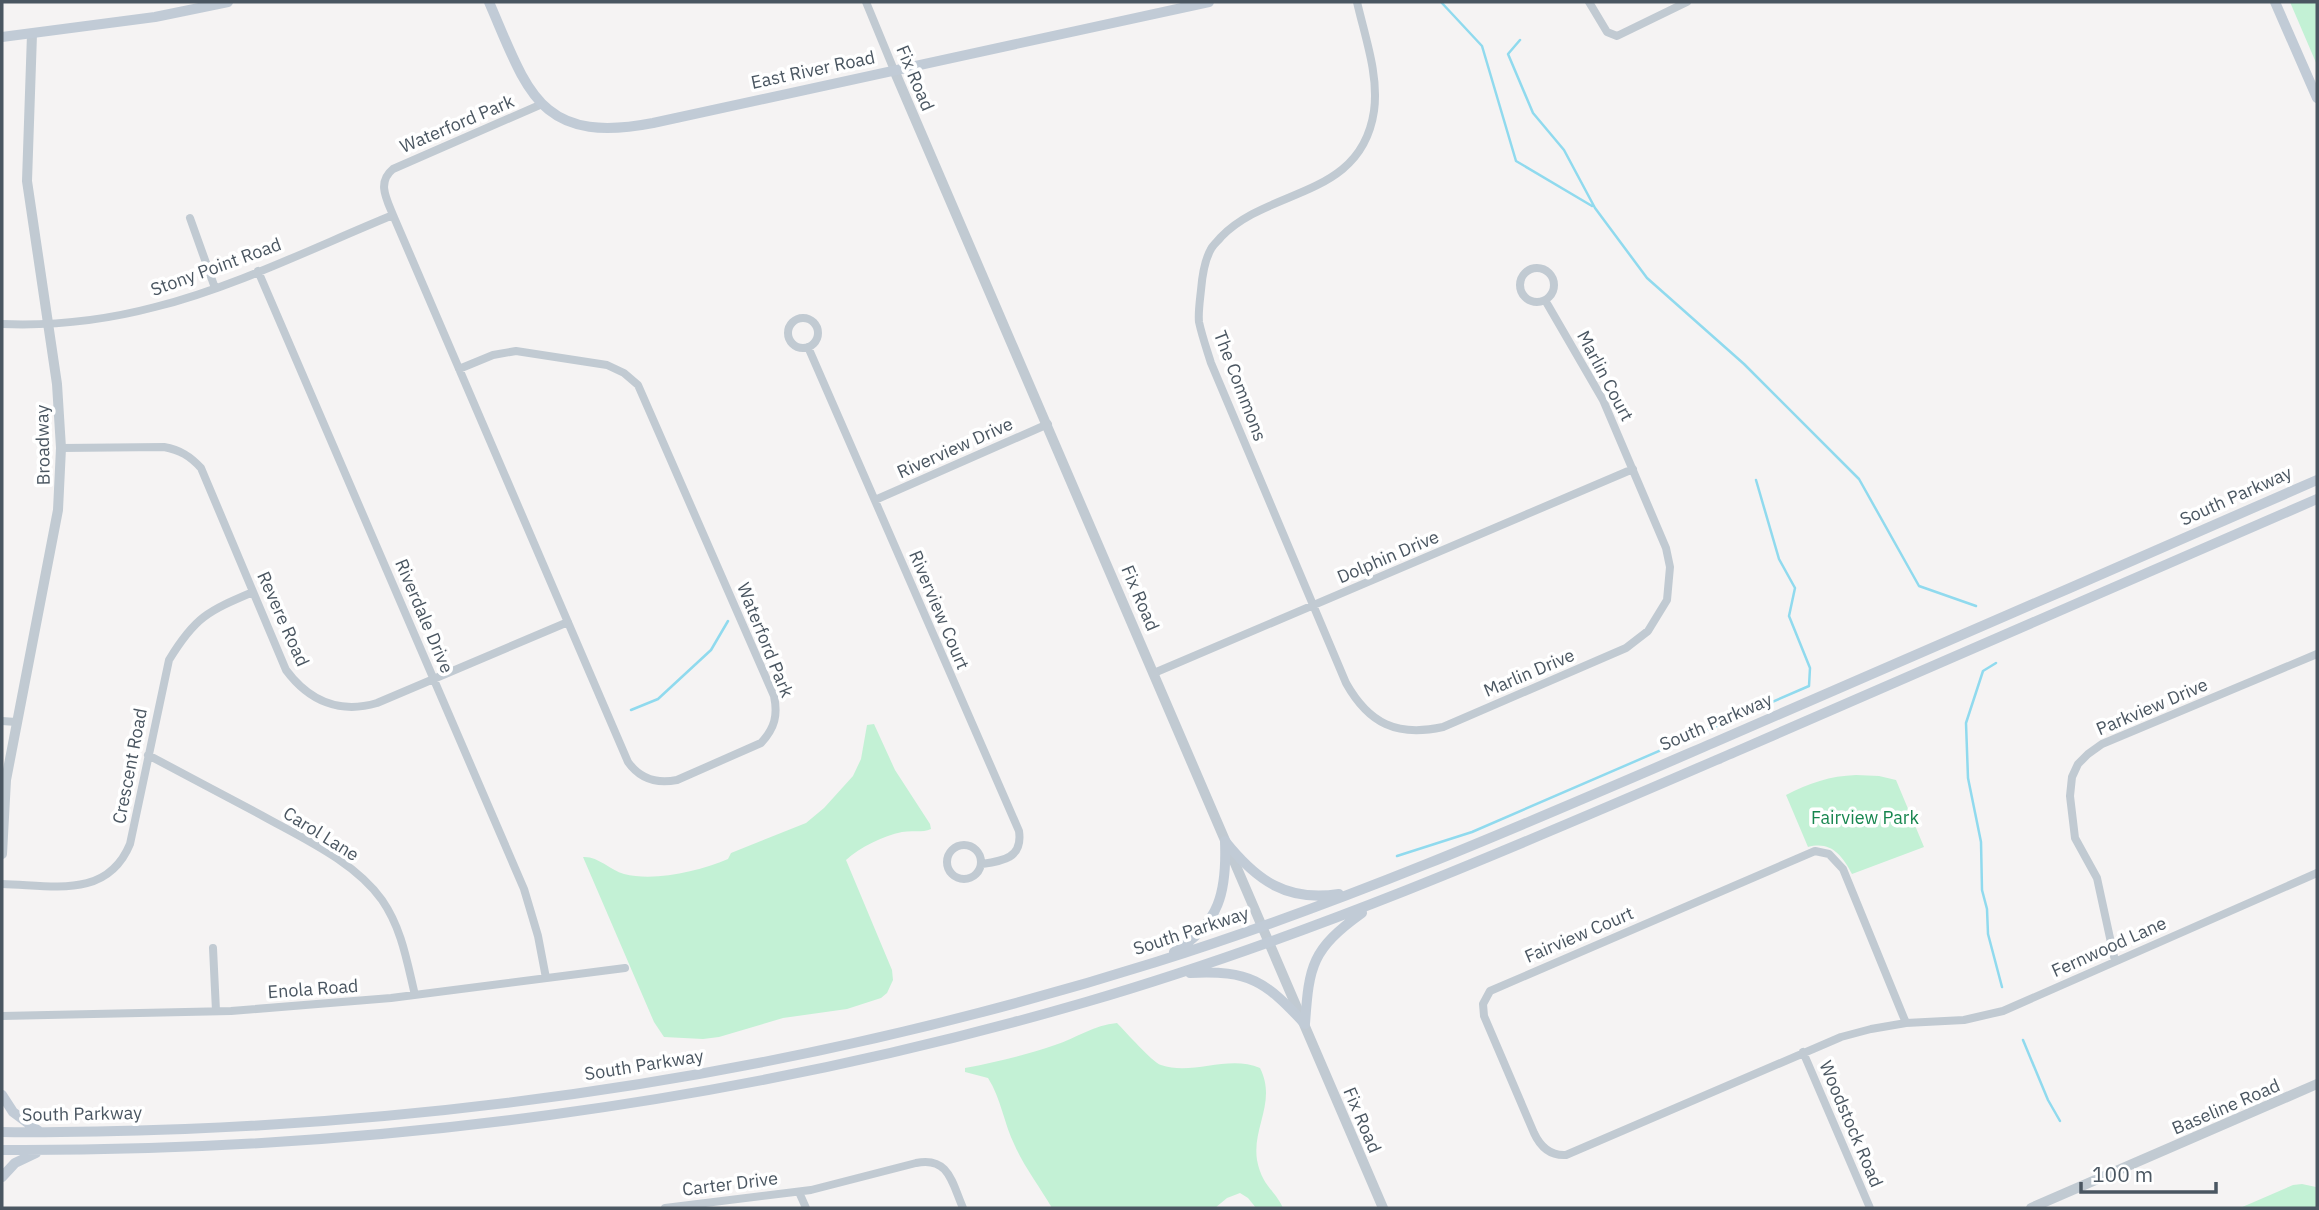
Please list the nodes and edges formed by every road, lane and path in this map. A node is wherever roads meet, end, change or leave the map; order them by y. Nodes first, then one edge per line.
1 (228, 2) edge
2 (489, 2) edge
3 (866, 2) edge
4 (1209, 2) edge
5 (1357, 2) edge
6 (1589, 2) edge
7 (1688, 2) edge
8 (2275, 2) edge
9 (32, 33) junction
10 (2, 37) edge
11 (894, 70) junction
12 (2317, 98) edge
13 (542, 104) junction
14 (393, 215) junction
15 (190, 218) dead end
16 (258, 271) junction
17 (215, 288) junction
18 (1545, 300) junction
19 (48, 323) junction
20 (2, 324) edge
21 (808, 347) dead end
22 (459, 369) junction
23 (1048, 424) junction
24 (61, 448) junction
25 (1633, 469) junction
26 (2317, 480) edge
27 (2317, 499) edge
28 (874, 500) junction
29 (253, 592) junction
30 (1312, 606) junction
31 (568, 622) junction
32 (2317, 654) edge
33 (1154, 673) junction
34 (433, 678) junction
35 (2, 722) edge
36 (16, 722) junction
37 (148, 755) junction
38 (1225, 841) junction
39 (2, 854) edge
40 (982, 864) junction
41 (2317, 873) edge
42 (2, 884) edge
43 (1371, 887) junction
44 (1374, 904) junction
45 (1263, 926) junction
46 (1269, 942) junction
47 (213, 948) dead end
48 (2115, 961) junction
49 (1157, 962) junction
50 (625, 968) dead end
51 (1177, 973) junction
52 (546, 978) junction
53 (415, 995) junction
54 (216, 1011) junction
55 (2, 1016) edge
56 (1906, 1023) junction
57 (1304, 1024) junction
58 (1803, 1052) junction
59 (2317, 1084) edge
60 (2, 1095) edge
61 (2, 1132) edge
62 (43, 1133) junction
63 (2, 1150) edge
64 (44, 1150) junction
65 (2, 1177) edge
66 (799, 1192) junction
67 (665, 1208) edge
68 (806, 1208) edge
69 (963, 1208) edge
70 (1383, 1208) edge
71 (1870, 1208) edge
72 (2031, 1208) edge

1 - 9 main road
2 - 13 main road, East River Road
3 - 11 street, Fix Road
4 - 11 main road, East River Road
5 - 30 street, The Commons
6 - 7 street
8 - 12 main road
9 - 10 main road
9 - 19 street, Broadway
11 - 13 main road, East River Road
11 - 23 street, Fix Road
13 - 14 street, Waterford Park
14 - 16 street, Stony Point Road
14 - 22 street, Waterford Park
15 - 17 street
16 - 17 street, Stony Point Road
16 - 34 street, Riverdale Drive
17 - 19 street, Stony Point Road
18 - 18 street, Marlin Court
18 - 25 street, Marlin Court
19 - 20 street, Stony Point Road
19 - 24 street, Broadway
21 - 28 street, Riverview Court
22 - 31 street, Waterford Park
22 - 31 street, Waterford Park
23 - 28 street, Riverview Drive
23 - 33 street, Fix Road
24 - 29 street, Revere Road
24 - 36 street, Broadway
25 - 30 street, Dolphin Drive
25 - 30 street, Marlin Drive
26 - 43 main road, South Parkway
27 - 44 main road, South Parkway
28 - 40 street, Riverview Court
29 - 34 street, Revere Road
29 - 37 street, Crescent Road
30 - 33 street, Dolphin Drive
31 - 34 street, Revere Road
32 - 48 street, Parkview Drive
33 - 38 street, Fix Road
34 - 52 street, Riverdale Drive
35 - 36 street
36 - 39 street, Broadway
37 - 42 street, Crescent Road
37 - 53 street, Carol Lane
38 - 43 main road
38 - 45 street, Fix Road
38 - 49 main road
40 - 40 street, Riverview Court
41 - 48 street, Fernwood Lane
43 - 45 main road, South Parkway
44 - 46 main road, South Parkway
44 - 57 main road
45 - 46 street, Fix Road
45 - 49 main road, South Parkway
46 - 51 main road, South Parkway
46 - 57 street, Fix Road
47 - 54 street
48 - 56 street, Fernwood Lane
49 - 62 main road, South Parkway
50 - 52 street, Enola Road
51 - 57 main road
51 - 64 main road, South Parkway
52 - 53 street, Enola Road
53 - 54 street, Enola Road
54 - 55 street, Enola Road
56 - 58 street, Fairview Court
56 - 58 street, Fairview Court
57 - 70 street, Fix Road
58 - 71 street, Woodstock Road
59 - 72 street, Baseline Road
60 - 62 main road
61 - 62 main road, South Parkway
63 - 64 main road, South Parkway
64 - 65 main road
66 - 67 street, Carter Drive
66 - 68 street
66 - 69 street, Carter Drive

